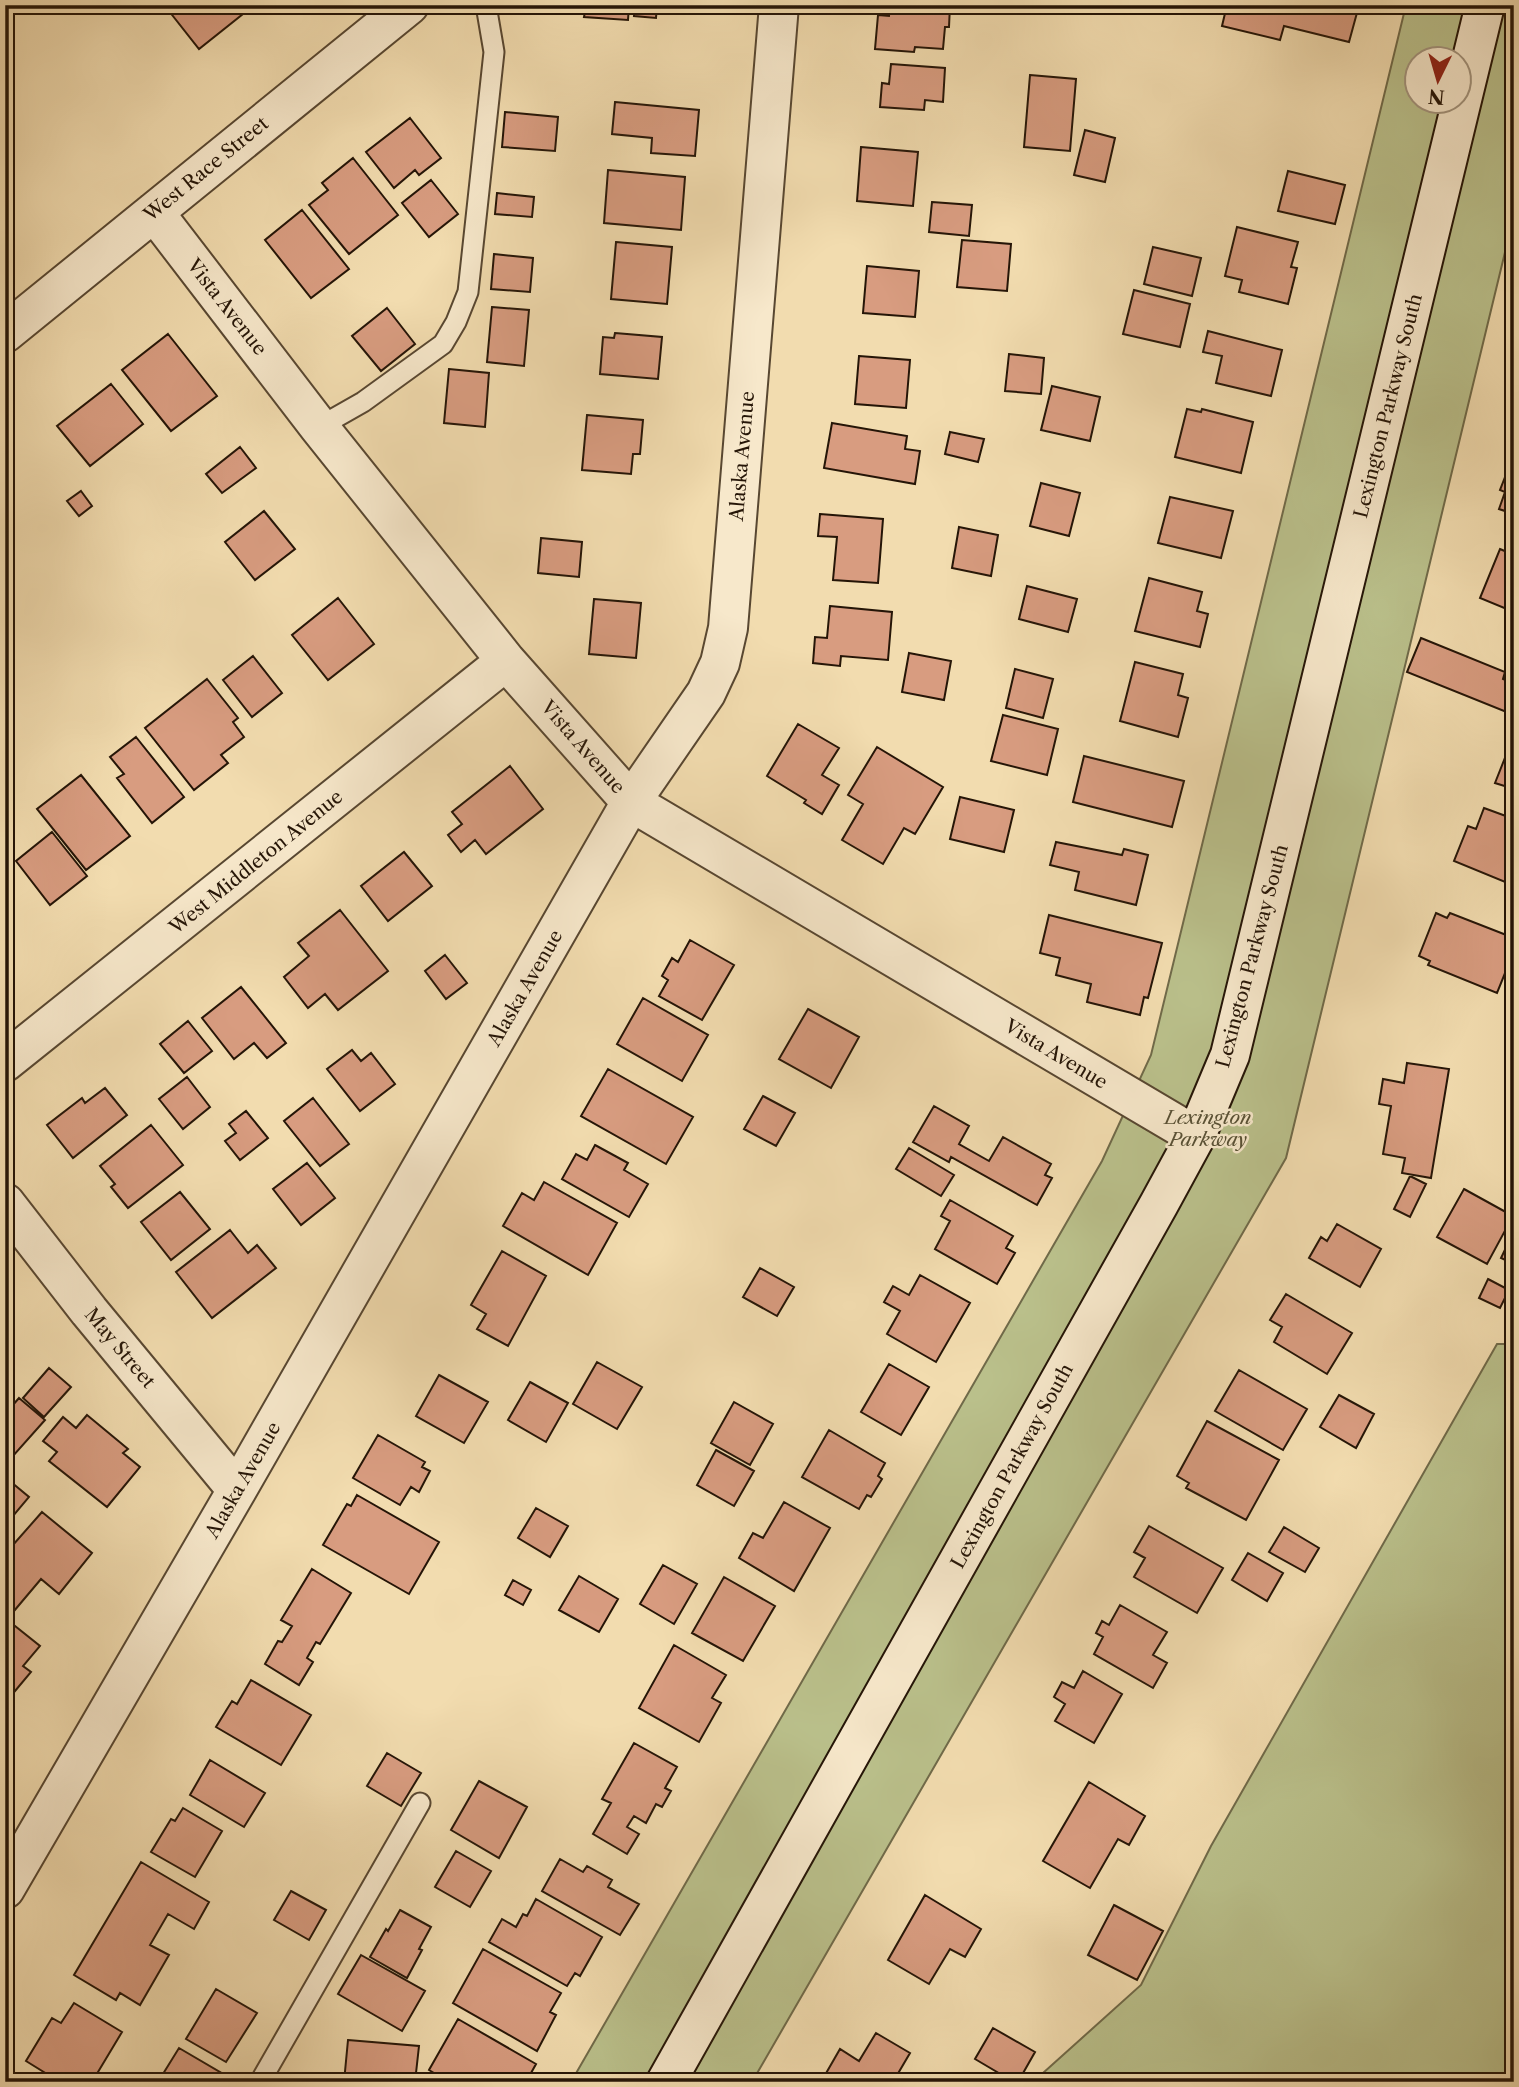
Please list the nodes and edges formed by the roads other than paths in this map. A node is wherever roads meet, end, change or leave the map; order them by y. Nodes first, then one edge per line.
1 (409, 5) edge
2 (484, 5) edge
3 (779, 5) edge
4 (1485, 5) edge
5 (154, 212) junction
6 (5, 334) edge
7 (319, 427) junction
8 (506, 661) junction
9 (631, 802) junction
10 (5, 1062) edge
11 (1196, 1136) junction
12 (5, 1203) edge
13 (237, 1490) junction
14 (420, 1803) dead end
15 (5, 1889) edge
16 (260, 2082) edge
17 (666, 2082) edge

1 - 5 street, West Race Street
2 - 7 lane
3 - 9 street, Alaska Avenue
4 - 11 street, Lexington Parkway South
5 - 6 street, West Race Street
5 - 7 street, Vista Avenue
7 - 8 street, Vista Avenue
8 - 9 street, Vista Avenue
8 - 10 street, West Middleton Avenue
9 - 11 street, Vista Avenue
9 - 13 street, Alaska Avenue
11 - 17 street, Lexington Parkway South
12 - 13 street, May Street
13 - 15 street, Alaska Avenue
14 - 16 lane

